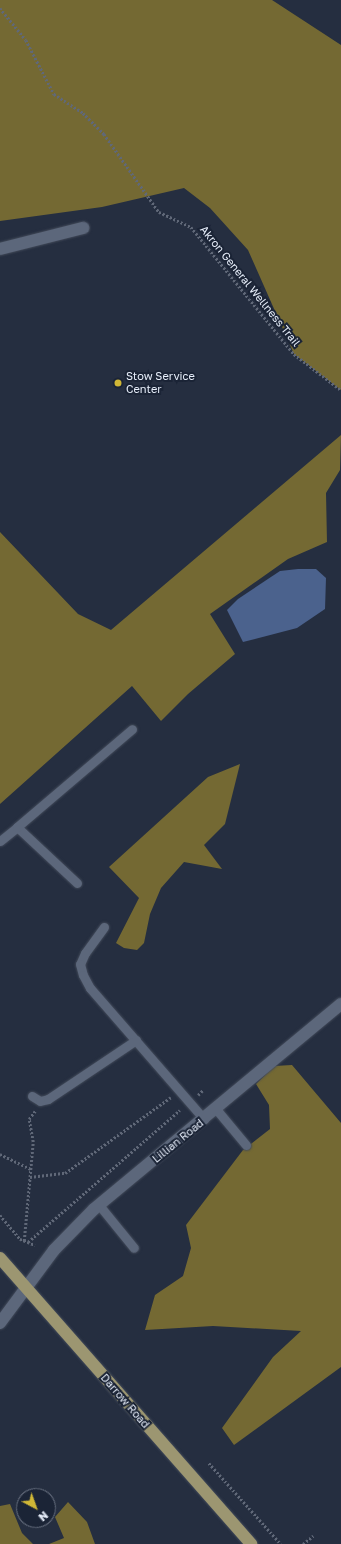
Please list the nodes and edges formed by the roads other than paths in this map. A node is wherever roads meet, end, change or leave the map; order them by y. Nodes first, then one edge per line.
1 (83, 228) dead end
2 (0, 249) edge
3 (132, 729) dead end
4 (17, 828) junction
5 (0, 842) edge
6 (76, 883) dead end
7 (104, 927) dead end
8 (341, 1004) edge
9 (136, 1040) junction
10 (36, 1099) road end
11 (216, 1109) junction
12 (204, 1119) junction
13 (246, 1145) dead end
14 (99, 1205) junction
15 (134, 1248) dead end
16 (0, 1258) edge
17 (28, 1288) junction
18 (0, 1323) edge
19 (251, 1544) edge

1 - 2 street
3 - 4 lane
4 - 5 lane
4 - 6 lane
7 - 9 lane
8 - 11 street, Lillian Road
9 - 10 lane
9 - 12 lane
11 - 12 street, Lillian Road
11 - 13 lane
12 - 14 street, Lillian Road
14 - 15 lane
14 - 17 street, Lillian Road
16 - 17 main road, Darrow Road
17 - 18 street, Lillian Road
17 - 19 main road, Darrow Road

